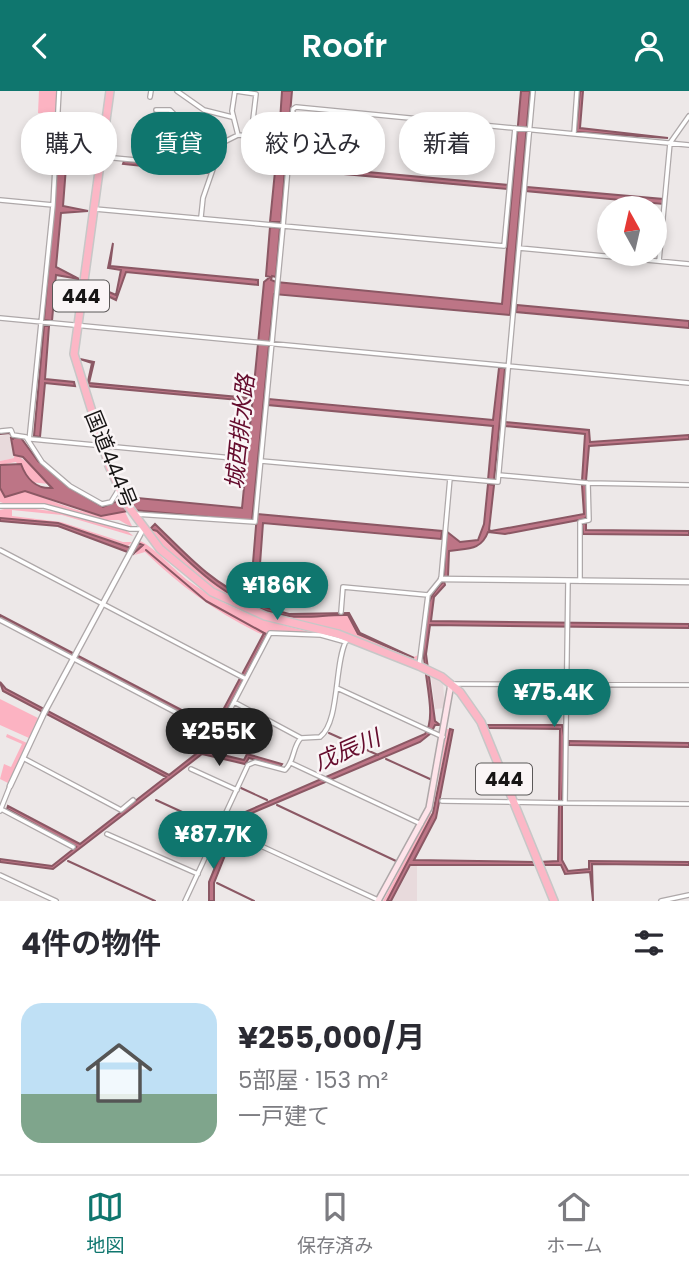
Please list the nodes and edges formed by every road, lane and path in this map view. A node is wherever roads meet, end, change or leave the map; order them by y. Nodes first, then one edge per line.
1 (59, 91) edge
2 (110, 91) edge
3 (177, 91) edge
4 (235, 91) edge
5 (533, 91) edge
6 (578, 91) edge
7 (156, 110) dead end
8 (58, 112) edge
9 (107, 112) edge
10 (172, 112) edge
11 (254, 112) edge
12 (292, 112) edge
13 (348, 112) edge
14 (385, 116) edge
15 (689, 116) edge
16 (232, 117) junction
17 (515, 128) junction
18 (529, 129) junction
19 (573, 134) junction
20 (237, 135) junction
21 (241, 135) edge
22 (227, 140) edge
23 (670, 143) junction
24 (689, 145) edge
25 (55, 175) edge
26 (98, 175) edge
27 (208, 175) edge
28 (283, 175) edge
29 (665, 196) edge
30 (0, 200) edge
31 (53, 205) junction
32 (93, 208) junction
33 (201, 217) junction
34 (278, 225) junction
35 (519, 248) junction
36 (597, 255) edge
37 (667, 262) edge
38 (689, 264) edge
39 (0, 318) edge
40 (46, 323) junction
41 (77, 325) junction
42 (271, 344) junction
43 (509, 366) junction
44 (689, 383) edge
45 (1, 431) edge
46 (33, 439) junction
47 (102, 446) junction
48 (243, 459) dead end
49 (261, 461) junction
50 (499, 475) junction
51 (450, 478) junction
52 (588, 483) junction
53 (689, 485) edge
54 (120, 491) junction
55 (0, 506) edge
56 (133, 514) junction
57 (143, 529) junction
58 (0, 550) edge
59 (441, 579) junction
60 (568, 581) junction
61 (580, 581) junction
62 (689, 582) edge
63 (428, 595) junction
64 (102, 604) junction
65 (341, 612) dead end
66 (0, 620) edge
67 (347, 640) junction
68 (74, 656) junction
69 (419, 666) junction
70 (246, 679) junction
71 (451, 684) junction
72 (567, 684) junction
73 (689, 685) edge
74 (337, 688) junction
75 (234, 702) junction
76 (216, 734) junction
77 (443, 737) junction
78 (301, 738) junction
79 (210, 748) dead end
80 (23, 758) junction
81 (291, 763) junction
82 (191, 769) dead end
83 (10, 786) joint
84 (237, 790) junction
85 (133, 800) dead end
86 (442, 801) dead end
87 (514, 803) junction
88 (565, 803) junction
89 (689, 804) edge
90 (1, 810) edge
91 (421, 824) junction
92 (219, 828) junction
93 (107, 834) dead end
94 (73, 847) dead end
95 (198, 874) junction
96 (0, 876) edge
97 (689, 895) edge
98 (56, 901) edge
99 (186, 901) edge
100 (378, 901) edge
101 (554, 901) edge
102 (661, 901) edge

1 - 8 street
2 - 9 highway, 国道444号 / 444
3 - 16 street
4 - 11 street
4 - 16 street
5 - 18 street
6 - 19 street
7 - 10 street
12 - 13 street
14 - 17 street
15 - 23 street
16 - 20 street
17 - 18 street
17 - 34 street
18 - 19 street
18 - 35 street
19 - 23 street
20 - 21 street
20 - 22 street
23 - 24 street
23 - 29 street
25 - 31 street
26 - 32 highway, 国道444号 / 444
27 - 33 street
28 - 34 street
30 - 31 street
31 - 40 street
32 - 33 street
32 - 41 highway, 国道444号 / 444
33 - 34 street
34 - 42 street
35 - 36 street
35 - 43 street
37 - 38 street
39 - 40 street
40 - 41 street
40 - 46 street
41 - 42 street
41 - 47 highway, 国道444号 / 444
42 - 43 street
42 - 49 street
43 - 44 street
43 - 50 street
45 - 46 street
46 - 47 street
46 - 54 street
47 - 48 street
47 - 54 highway, 国道444号 / 444
49 - 51 street
49 - 56 street
50 - 51 street
50 - 52 street
51 - 59 street
52 - 53 street
52 - 61 street
54 - 56 highway, 国道444号 / 444
55 - 57 street
56 - 57 highway, 国道444号 / 444
57 - 64 street
57 - 67 highway, 国道444号 / 444
58 - 64 street
59 - 60 street
59 - 63 street
60 - 61 street
60 - 72 street
61 - 62 street
63 - 65 street
63 - 69 street
64 - 68 street
64 - 70 street
66 - 68 street
67 - 69 highway, 国道444号 / 444
67 - 70 street
67 - 74 street
68 - 76 street
68 - 80 street
69 - 71 highway, 国道444号 / 444
70 - 75 street
71 - 72 street
71 - 77 main road
71 - 87 highway, 国道444号 / 444
72 - 73 street
72 - 88 street
74 - 77 street
74 - 78 street
75 - 76 street
75 - 78 street
76 - 79 street
77 - 91 main road
78 - 81 street
80 - 83 street
80 - 85 street
81 - 84 street
81 - 91 street
82 - 84 street
83 - 90 street
84 - 92 street
86 - 87 street
87 - 88 street
87 - 101 highway, 国道444号 / 444
88 - 89 street
90 - 94 street
91 - 100 main road
92 - 95 street
92 - 100 street
93 - 95 street
95 - 99 street
96 - 98 street
97 - 102 street

